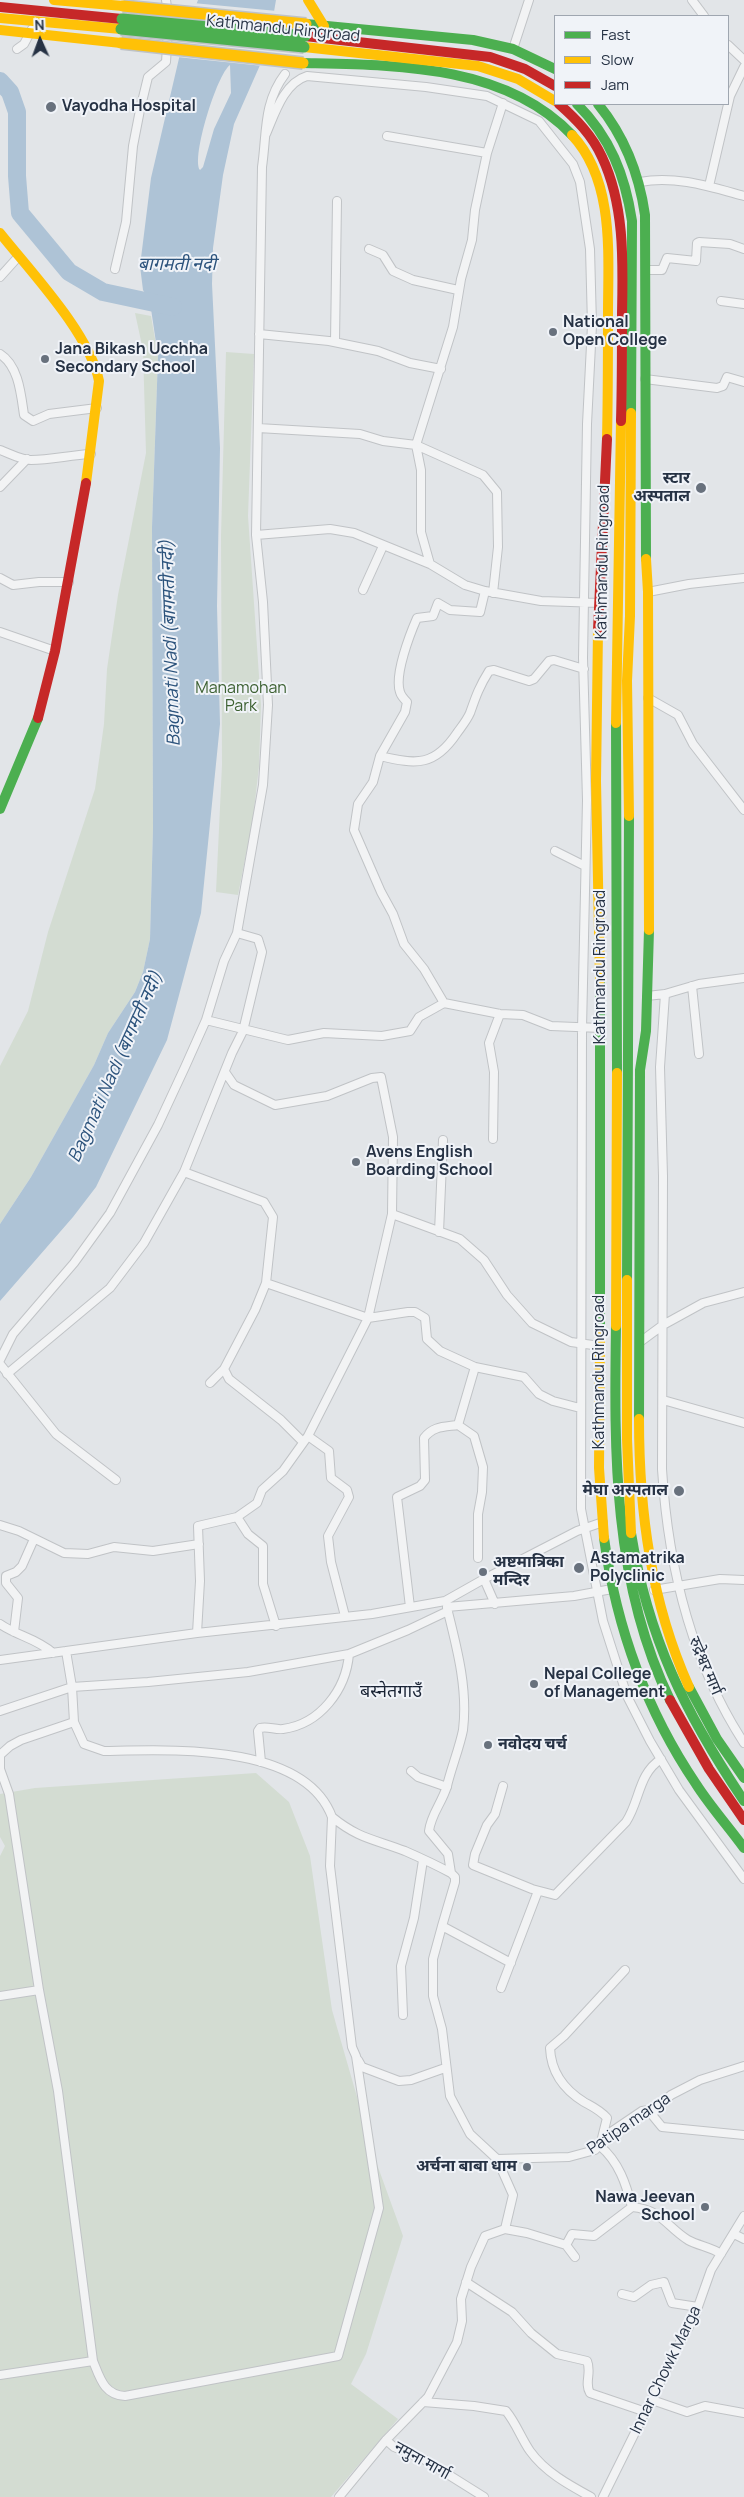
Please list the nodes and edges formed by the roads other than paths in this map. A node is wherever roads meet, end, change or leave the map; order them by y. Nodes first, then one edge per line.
1 (54, 0) edge
2 (166, 0) edge
3 (308, 0) edge
4 (529, 0) edge
5 (692, 0) edge
6 (703, 15) edge
7 (33, 16) edge
8 (4, 18) edge
9 (324, 26) junction
10 (305, 42) junction
11 (729, 46) edge
12 (17, 49) dead end
13 (513, 49) junction
14 (744, 60) edge
15 (744, 67) edge
16 (554, 69) edge
17 (285, 74) dead end
18 (554, 85) edge
19 (554, 100) edge
20 (729, 100) edge
21 (503, 103) junction
22 (560, 105) edge
23 (578, 105) edge
24 (599, 105) edge
25 (728, 105) edge
26 (266, 134) junction
27 (387, 136) dead end
28 (487, 154) junction
29 (640, 182) junction
30 (709, 186) junction
31 (744, 196) edge
32 (337, 201) dead end
33 (0, 233) edge
34 (369, 248) dead end
35 (590, 249) junction
36 (608, 249) junction
37 (744, 249) edge
38 (18, 257) junction
39 (115, 269) dead end
40 (646, 270) junction
41 (0, 277) edge
42 (458, 290) junction
43 (721, 301) dead end
44 (744, 304) edge
45 (259, 334) junction
46 (335, 342) junction
47 (0, 354) edge
48 (441, 368) junction
49 (644, 378) junction
50 (744, 382) edge
51 (97, 408) junction
52 (258, 428) junction
53 (631, 431) junction
54 (645, 432) junction
55 (416, 445) junction
56 (0, 450) edge
57 (90, 454) junction
58 (27, 459) junction
59 (614, 462) junction
60 (0, 487) edge
61 (256, 535) junction
62 (382, 546) junction
63 (430, 564) junction
64 (0, 578) edge
65 (744, 578) edge
66 (68, 582) junction
67 (363, 590) dead end
68 (489, 592) junction
69 (648, 592) junction
70 (584, 602) junction
71 (600, 603) junction
72 (0, 632) edge
73 (55, 652) junction
74 (584, 669) junction
75 (648, 698) junction
76 (380, 756) junction
77 (0, 809) edge
78 (744, 810) edge
79 (555, 851) dead end
80 (585, 866) junction
81 (237, 933) junction
82 (744, 978) edge
83 (692, 986) junction
84 (665, 994) junction
85 (647, 996) junction
86 (444, 1003) junction
87 (500, 1014) junction
88 (206, 1020) junction
89 (601, 1028) junction
90 (582, 1029) junction
91 (243, 1031) junction
92 (699, 1054) dead end
93 (224, 1072) junction
94 (493, 1139) dead end
95 (443, 1140) dead end
96 (184, 1172) junction
97 (392, 1214) junction
98 (439, 1232) junction
99 (266, 1283) junction
100 (744, 1292) edge
101 (368, 1318) junction
102 (663, 1325) junction
103 (640, 1342) junction
104 (580, 1343) junction
105 (600, 1346) junction
106 (0, 1360) edge
107 (0, 1364) edge
108 (475, 1367) junction
109 (224, 1369) junction
110 (8, 1374) junction
111 (210, 1383) dead end
112 (662, 1400) junction
113 (580, 1408) junction
114 (744, 1423) edge
115 (458, 1425) junction
116 (305, 1438) junction
117 (116, 1480) dead end
118 (237, 1517) junction
119 (603, 1522) junction
120 (0, 1525) edge
121 (584, 1529) junction
122 (34, 1539) junction
123 (199, 1544) junction
124 (478, 1558) dead end
125 (484, 1579) junction
126 (744, 1580) edge
127 (678, 1585) junction
128 (612, 1589) junction
129 (654, 1590) junction
130 (596, 1593) junction
131 (495, 1604) junction
132 (410, 1606) junction
133 (447, 1607) junction
134 (346, 1616) junction
135 (0, 1624) edge
136 (276, 1626) junction
137 (14, 1632) junction
138 (197, 1633) junction
139 (66, 1651) junction
140 (53, 1653) junction
141 (349, 1654) junction
142 (0, 1660) edge
143 (72, 1687) junction
144 (0, 1711) edge
145 (74, 1722) junction
146 (744, 1743) edge
147 (661, 1759) junction
148 (261, 1762) junction
149 (411, 1771) dead end
150 (744, 1778) edge
151 (503, 1786) dead end
152 (447, 1787) junction
153 (744, 1801) edge
154 (332, 1817) junction
155 (744, 1820) edge
156 (744, 1848) edge
157 (423, 1860) junction
158 (451, 1872) junction
159 (744, 1879) edge
160 (538, 1891) junction
161 (442, 1926) junction
162 (511, 1963) junction
163 (625, 1970) dead end
164 (501, 1988) dead end
165 (39, 1990) junction
166 (0, 1996) edge
167 (403, 2015) dead end
168 (356, 2056) junction
169 (744, 2066) edge
170 (445, 2068) junction
171 (655, 2109) junction
172 (744, 2135) edge
173 (600, 2146) junction
174 (497, 2159) junction
175 (632, 2207) junction
176 (744, 2216) edge
177 (505, 2229) junction
178 (734, 2234) junction
179 (744, 2239) edge
180 (566, 2245) junction
181 (721, 2254) junction
182 (575, 2257) dead end
183 (466, 2282) junction
184 (622, 2294) dead end
185 (698, 2307) junction
186 (93, 2361) junction
187 (0, 2375) edge
188 (652, 2400) junction
189 (423, 2402) junction
190 (646, 2412) junction
191 (744, 2413) edge
192 (386, 2440) junction
193 (338, 2497) edge
194 (484, 2497) edge
195 (591, 2497) edge
196 (603, 2497) edge

1 - 9 main road, bridge
2 - 39 street
3 - 9 main road
4 - 13 street
5 - 6 street
7 - 8 main road, Kathmandu Ringroad
7 - 10 main road, Kathmandu Ringroad, bridge
7 - 12 street
7 - 36 main road, bridge
9 - 13 main road
10 - 18 main road, Kathmandu Ringroad
10 - 19 main road, Kathmandu Ringroad
11 - 14 street
13 - 16 main road
15 - 20 street
17 - 26 street
21 - 26 street
21 - 28 street
21 - 35 street
22 - 59 main road, Kathmandu Ringroad
23 - 53 main road, Kathmandu Ringroad
24 - 29 main road
25 - 30 street
26 - 45 street
27 - 28 street
28 - 42 street
29 - 30 street
29 - 40 main road
30 - 31 street
32 - 46 street
33 - 38 main road
34 - 42 street
35 - 36 street
35 - 70 street
36 - 59 main road
37 - 40 street
38 - 41 street
38 - 51 main road
40 - 49 main road
42 - 48 street
43 - 44 street
45 - 46 street
45 - 52 street
46 - 48 street
47 - 51 street
48 - 55 street
49 - 50 street
49 - 54 main road
51 - 57 main road
52 - 55 street
52 - 61 street
53 - 54 main road
53 - 153 main road, Kathmandu Ringroad
54 - 69 main road
55 - 63 street
55 - 68 street
56 - 58 street
57 - 58 street
57 - 66 main road
58 - 60 street
59 - 71 main road
59 - 155 main road, Kathmandu Ringroad
61 - 62 street
61 - 81 street
62 - 63 street
62 - 67 street
63 - 68 street
64 - 66 street
65 - 69 street
66 - 73 main road
68 - 70 street
68 - 76 street
69 - 75 main road
70 - 71 street
70 - 74 street
71 - 89 main road
72 - 73 street
73 - 77 main road
74 - 76 street
74 - 80 street
75 - 78 street
75 - 85 main road
76 - 86 street
79 - 80 street
80 - 90 street
81 - 88 street
81 - 91 street
82 - 83 street
83 - 84 street
83 - 92 street
84 - 85 street
84 - 102 street, रुद्रेश्वर मार्ग
85 - 103 main road
86 - 87 street
86 - 91 street
87 - 90 street
87 - 94 street
88 - 91 street
88 - 106 street
89 - 90 street
89 - 105 main road
90 - 104 street
91 - 93 street
93 - 96 street
93 - 97 street
95 - 98 street
96 - 99 street
96 - 110 street
97 - 98 street
97 - 101 street
98 - 104 street
99 - 101 street
99 - 109 street
100 - 102 street
101 - 108 street
101 - 116 street
102 - 103 street
102 - 112 street, रुद्रेश्वर मार्ग
103 - 129 main road
104 - 105 street
104 - 113 street
105 - 119 main road
107 - 110 street
108 - 113 street
108 - 115 street
109 - 111 street
109 - 116 street
110 - 117 street
112 - 114 street
112 - 127 street, रुद्रेश्वर मार्ग
113 - 121 street
115 - 124 street
115 - 132 street
116 - 118 street
116 - 134 street
118 - 123 street
118 - 136 street
119 - 121 street
119 - 128 main road
120 - 122 street
121 - 125 street
121 - 130 street
122 - 123 street
122 - 137 street
123 - 138 street
125 - 131 street
125 - 133 street
126 - 127 street
127 - 129 street
127 - 146 street, रुद्रेश्वर मार्ग
128 - 130 street
128 - 156 main road
129 - 150 main road
130 - 131 street
130 - 147 street
131 - 133 street
132 - 133 street
132 - 134 street
133 - 141 street
133 - 152 street
134 - 136 street
135 - 137 street
136 - 138 street
137 - 140 street
138 - 139 street
139 - 140 street
139 - 143 street
140 - 142 street
141 - 143 street
141 - 148 street
143 - 144 street
143 - 145 street
145 - 148 street
145 - 165 street
147 - 159 street
147 - 160 street
148 - 154 street
149 - 152 street
151 - 160 street
152 - 158 street
154 - 157 street
154 - 168 street
157 - 158 street
157 - 167 street
158 - 161 street
160 - 162 street
161 - 162 street
161 - 170 street
162 - 164 street
163 - 173 street
165 - 166 street
165 - 186 street
168 - 170 street
168 - 186 street
169 - 171 street, Patipa marga
170 - 174 street
171 - 172 street
171 - 173 street, Patipa marga
173 - 174 street, Patipa marga
173 - 175 street
174 - 177 street
175 - 180 street
175 - 181 street
176 - 178 street, Innar Chowk Marga
177 - 180 street
177 - 183 street
178 - 179 street
178 - 181 street, Innar Chowk Marga
180 - 182 street
181 - 185 street, Innar Chowk Marga
183 - 189 street
183 - 190 street
184 - 185 street
185 - 188 street, Innar Chowk Marga
186 - 187 street
188 - 190 street, Innar Chowk Marga
188 - 191 street
189 - 192 street
189 - 195 street
190 - 196 street, Innar Chowk Marga
192 - 193 street
192 - 194 street, नमुना मार्गा

